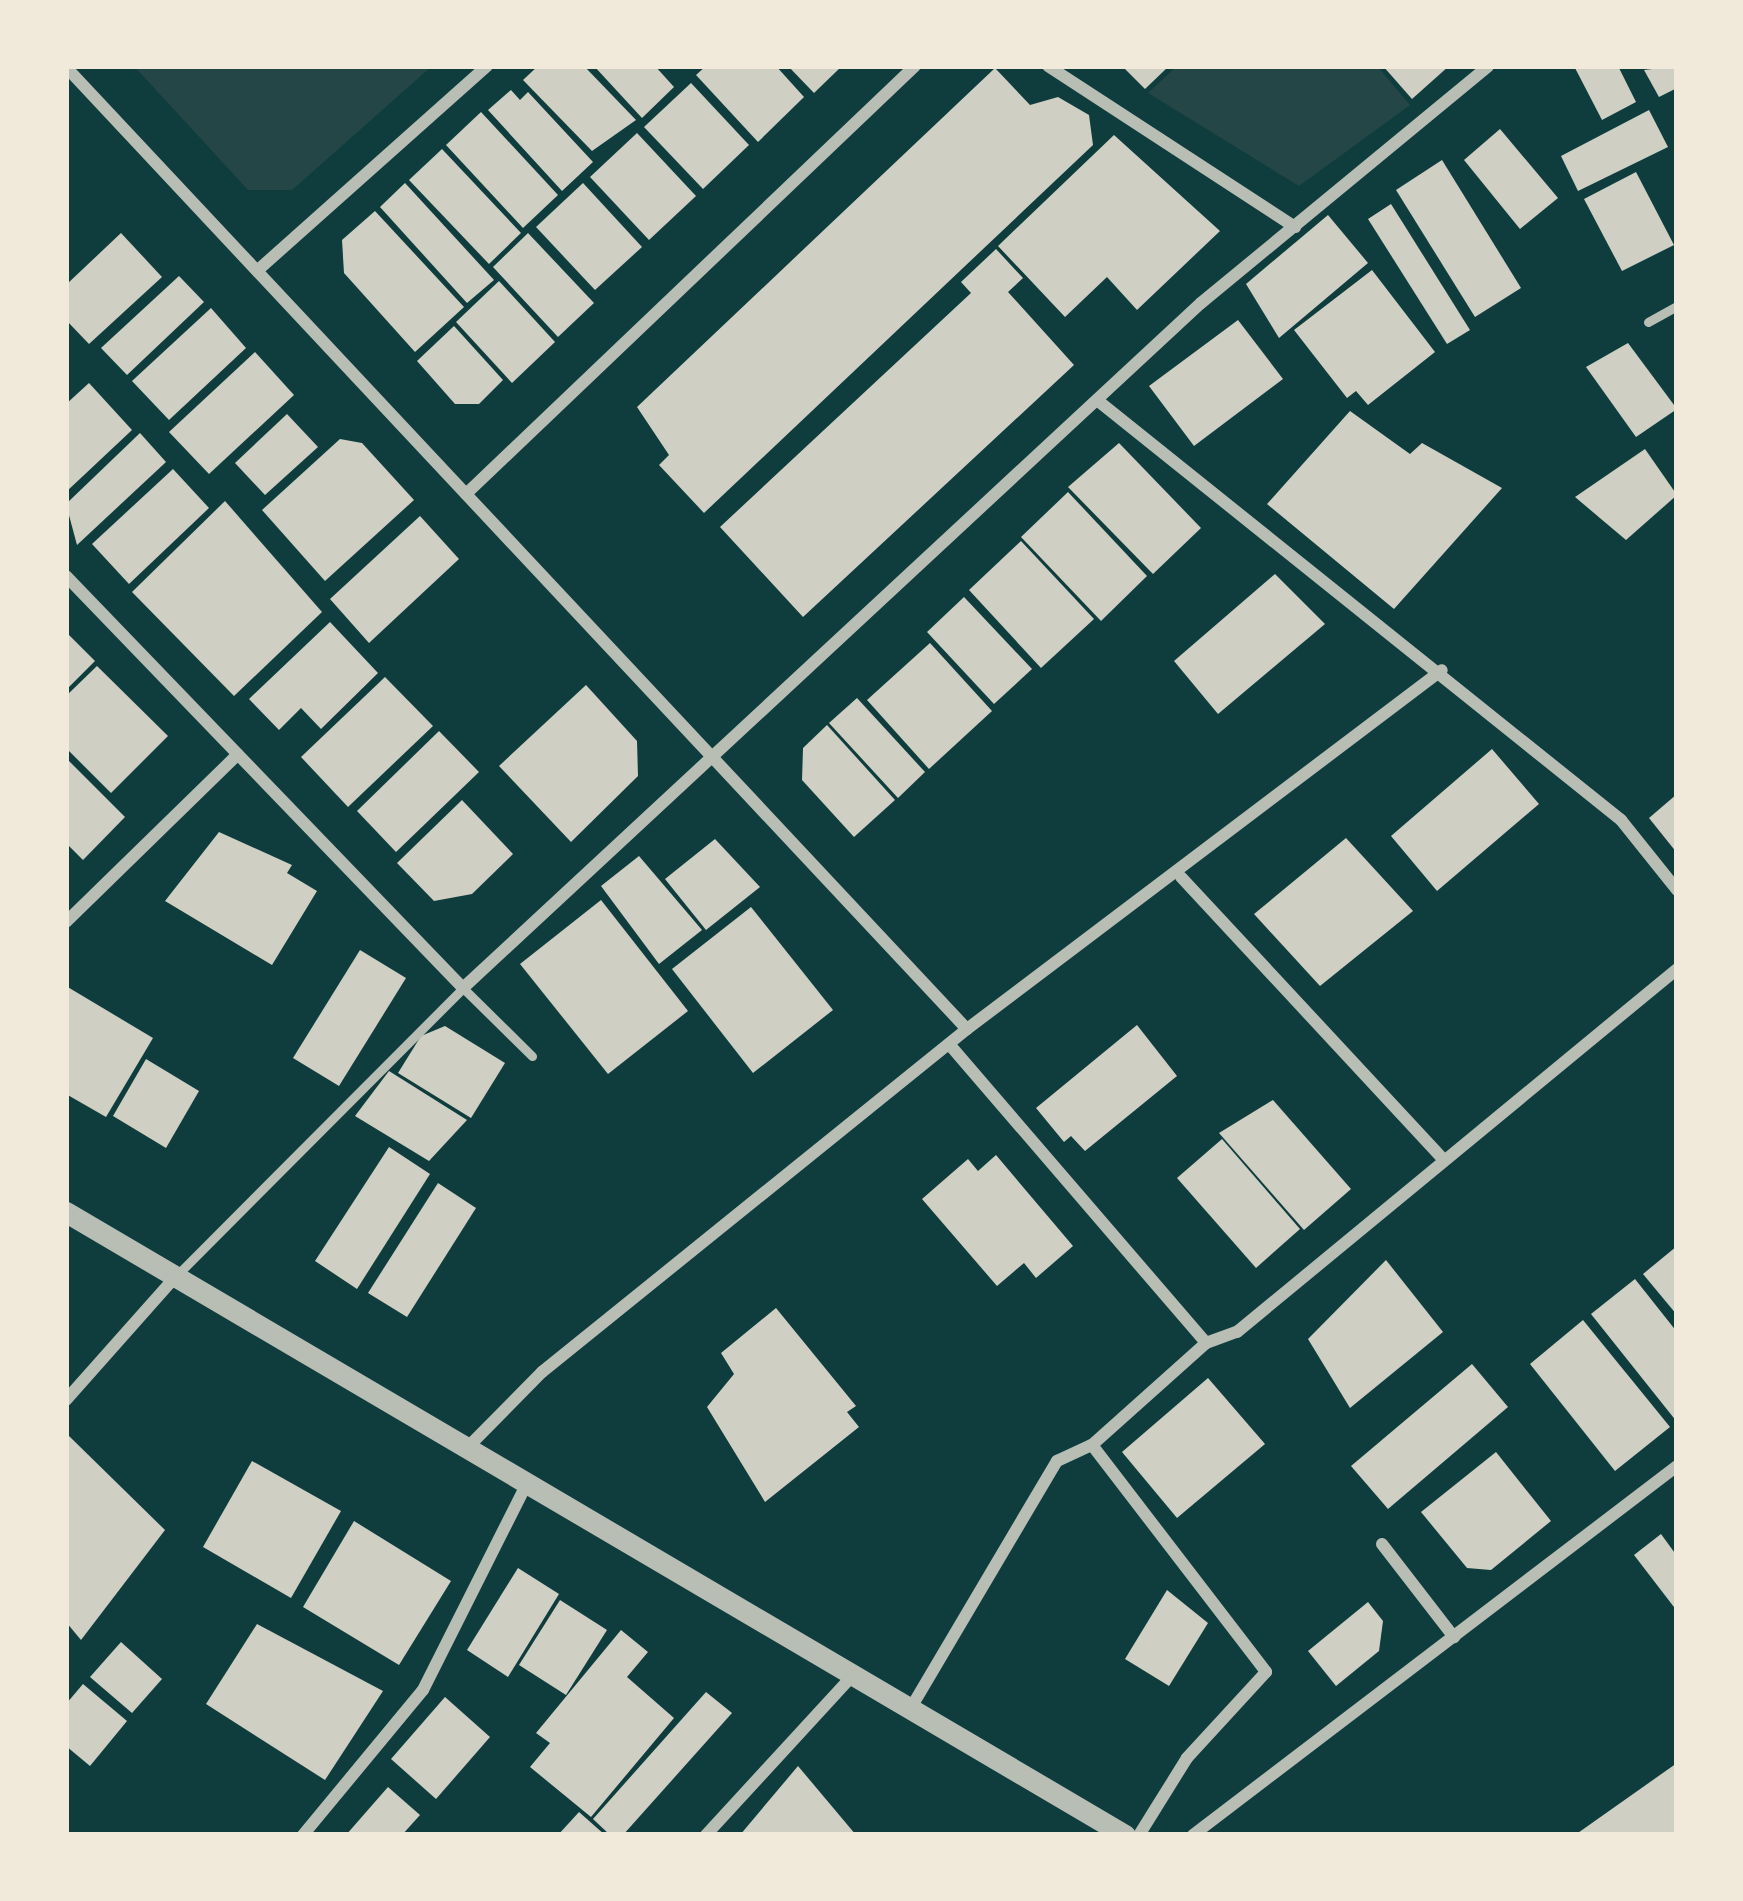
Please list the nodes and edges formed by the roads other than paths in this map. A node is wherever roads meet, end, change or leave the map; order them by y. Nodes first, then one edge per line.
1 (487, 66) edge
2 (915, 66) edge
3 (1048, 66) edge
4 (1488, 66) edge
5 (66, 67) edge
6 (1295, 227) junction
7 (257, 271) junction
8 (1677, 306) edge
9 (1648, 322) dead end
10 (1097, 400) junction
11 (466, 494) junction
12 (66, 576) edge
13 (1442, 670) junction
14 (238, 754) junction
15 (712, 757) junction
16 (1180, 877) junction
17 (1677, 890) edge
18 (66, 922) edge
19 (1677, 969) edge
20 (464, 988) junction
21 (967, 1029) junction
22 (949, 1044) junction
23 (532, 1056) dead end
24 (1442, 1158) junction
25 (66, 1212) edge
26 (176, 1276) junction
27 (1206, 1343) junction
28 (66, 1400) edge
29 (470, 1445) junction
30 (1091, 1445) junction
31 (1677, 1466) edge
32 (527, 1481) junction
33 (1382, 1544) dead end
34 (1454, 1637) junction
35 (854, 1673) junction
36 (912, 1706) junction
37 (303, 1835) edge
38 (706, 1835) edge
39 (1125, 1835) edge
40 (1139, 1835) edge
41 (1193, 1835) edge

1 - 7 street
2 - 11 street
3 - 6 street
4 - 6 street
5 - 7 street
6 - 10 street
7 - 11 street
8 - 9 lane
10 - 13 street
10 - 15 street
11 - 15 street
12 - 14 street
13 - 16 street
13 - 17 street
14 - 18 street
14 - 20 street
15 - 20 street
15 - 21 street
16 - 21 street
16 - 24 street
19 - 24 street
20 - 23 lane
20 - 26 lane
21 - 22 street
22 - 27 street
22 - 29 street
24 - 27 street
25 - 26 street
26 - 28 street
26 - 29 street
27 - 30 street
29 - 32 street
30 - 36 street
30 - 40 street
31 - 34 street
32 - 35 street
32 - 37 street
33 - 34 street
34 - 41 street
35 - 36 street
35 - 38 street
36 - 39 street

